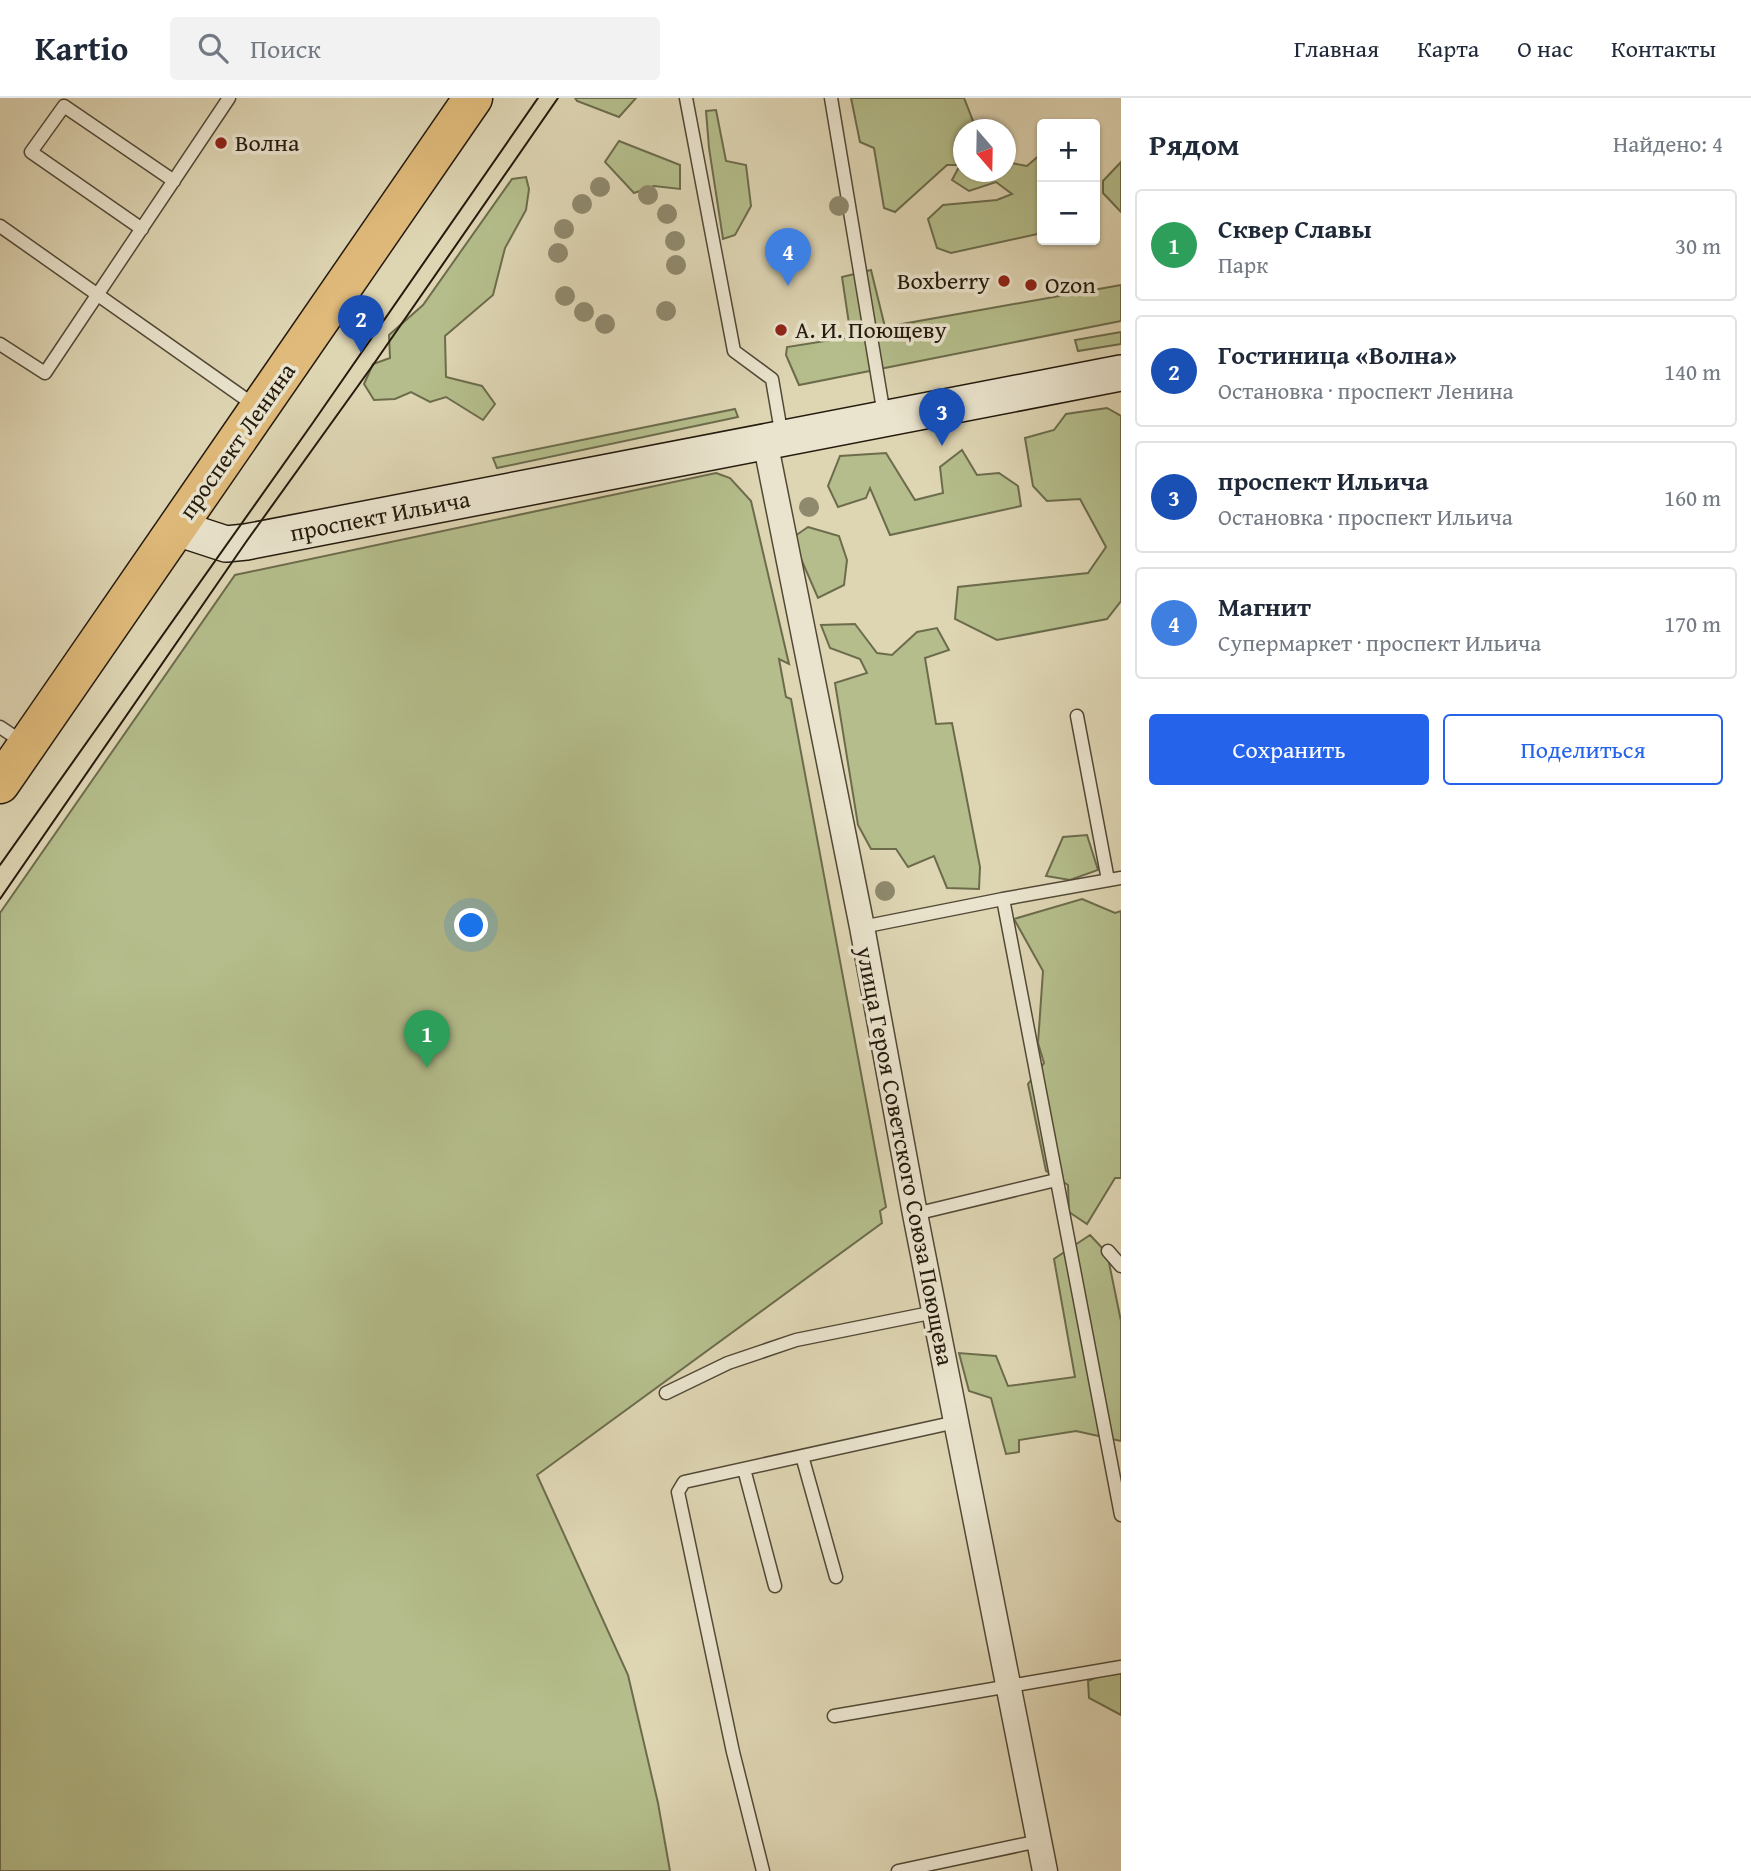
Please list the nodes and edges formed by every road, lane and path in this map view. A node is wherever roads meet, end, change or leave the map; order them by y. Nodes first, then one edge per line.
1 (229, 98) edge
2 (473, 98) edge
3 (686, 98) edge
4 (831, 98) edge
5 (174, 181) junction
6 (0, 226) edge
7 (142, 229) junction
8 (98, 295) junction
9 (0, 344) edge
10 (1121, 373) edge
11 (259, 408) junction
12 (884, 418) junction
13 (773, 440) junction
14 (177, 528) junction
15 (1077, 716) dead end
16 (13, 736) edge
17 (0, 784) edge
18 (1115, 879) edge
19 (1003, 899) junction
20 (862, 927) junction
21 (1056, 1180) junction
22 (915, 1214) junction
23 (1108, 1251) dead end
24 (1121, 1266) edge
25 (935, 1312) junction
26 (666, 1392) dead end
27 (956, 1422) junction
28 (802, 1456) junction
29 (744, 1469) junction
30 (1121, 1516) edge
31 (836, 1577) dead end
32 (775, 1586) dead end
33 (1121, 1667) edge
34 (1008, 1688) junction
35 (834, 1716) dead end
36 (1039, 1841) junction
37 (763, 1871) edge
38 (898, 1871) edge
39 (1045, 1871) edge

1 - 5 lane
2 - 11 main road, проспект Ленина
3 - 13 lane
4 - 12 lane
5 - 7 lane
5 - 7 lane
6 - 8 lane
7 - 8 lane
8 - 9 lane
8 - 11 lane
10 - 12 main road, проспект Ильича
11 - 14 main road, проспект Ленина
12 - 13 main road, проспект Ильича
13 - 14 main road, проспект Ильича
13 - 20 street, улица Героя Советского Союза Поющева
14 - 16 main road, проспект Ленина
15 - 18 lane
16 - 17 main road, проспект Ленина
18 - 19 lane
19 - 20 lane
19 - 21 lane
20 - 22 street, улица Героя Советского Союза Поющева
21 - 22 lane
21 - 30 lane
22 - 25 street, улица Героя Советского Союза Поющева
23 - 24 lane
25 - 26 lane
25 - 27 street, улица Героя Советского Союза Поющева
27 - 28 lane
27 - 34 street, улица Героя Советского Союза Поющева
28 - 29 lane
28 - 31 lane
29 - 32 lane
29 - 37 lane
33 - 34 lane
34 - 35 lane
34 - 36 street, улица Героя Советского Союза Поющева
36 - 38 lane
36 - 39 street, улица Героя Советского Союза Поющева

